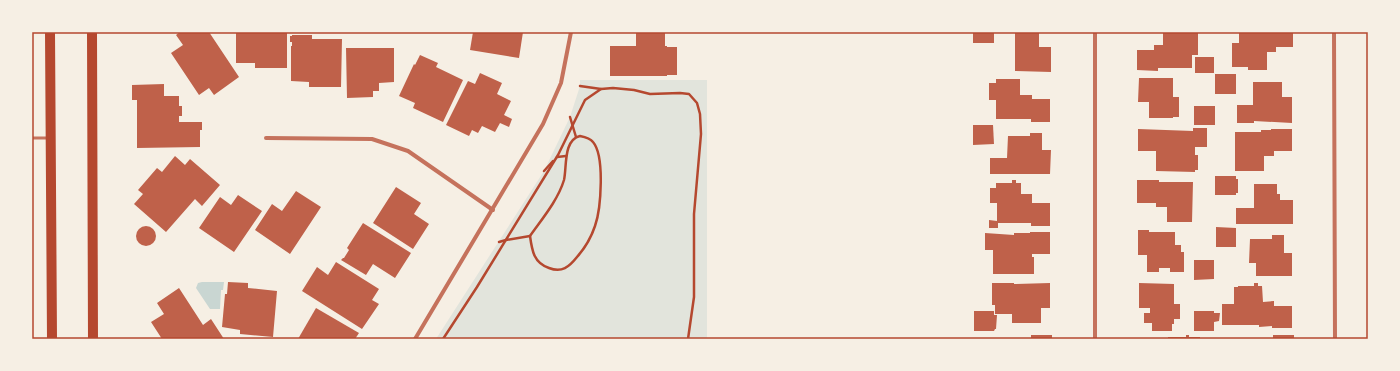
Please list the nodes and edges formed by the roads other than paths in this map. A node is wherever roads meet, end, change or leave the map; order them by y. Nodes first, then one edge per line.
1 (50, 32) edge
2 (92, 32) edge
3 (571, 32) edge
4 (1095, 32) edge
5 (1334, 32) edge
6 (32, 138) edge
7 (51, 138) junction
8 (266, 138) dead end
9 (493, 210) junction
10 (52, 339) edge
11 (93, 339) edge
12 (416, 339) edge
13 (1095, 339) edge
14 (1335, 339) edge

1 - 7 main road
2 - 11 main road
3 - 9 street
4 - 13 street
5 - 14 street
6 - 7 lane
7 - 10 main road
8 - 9 street
9 - 12 street

